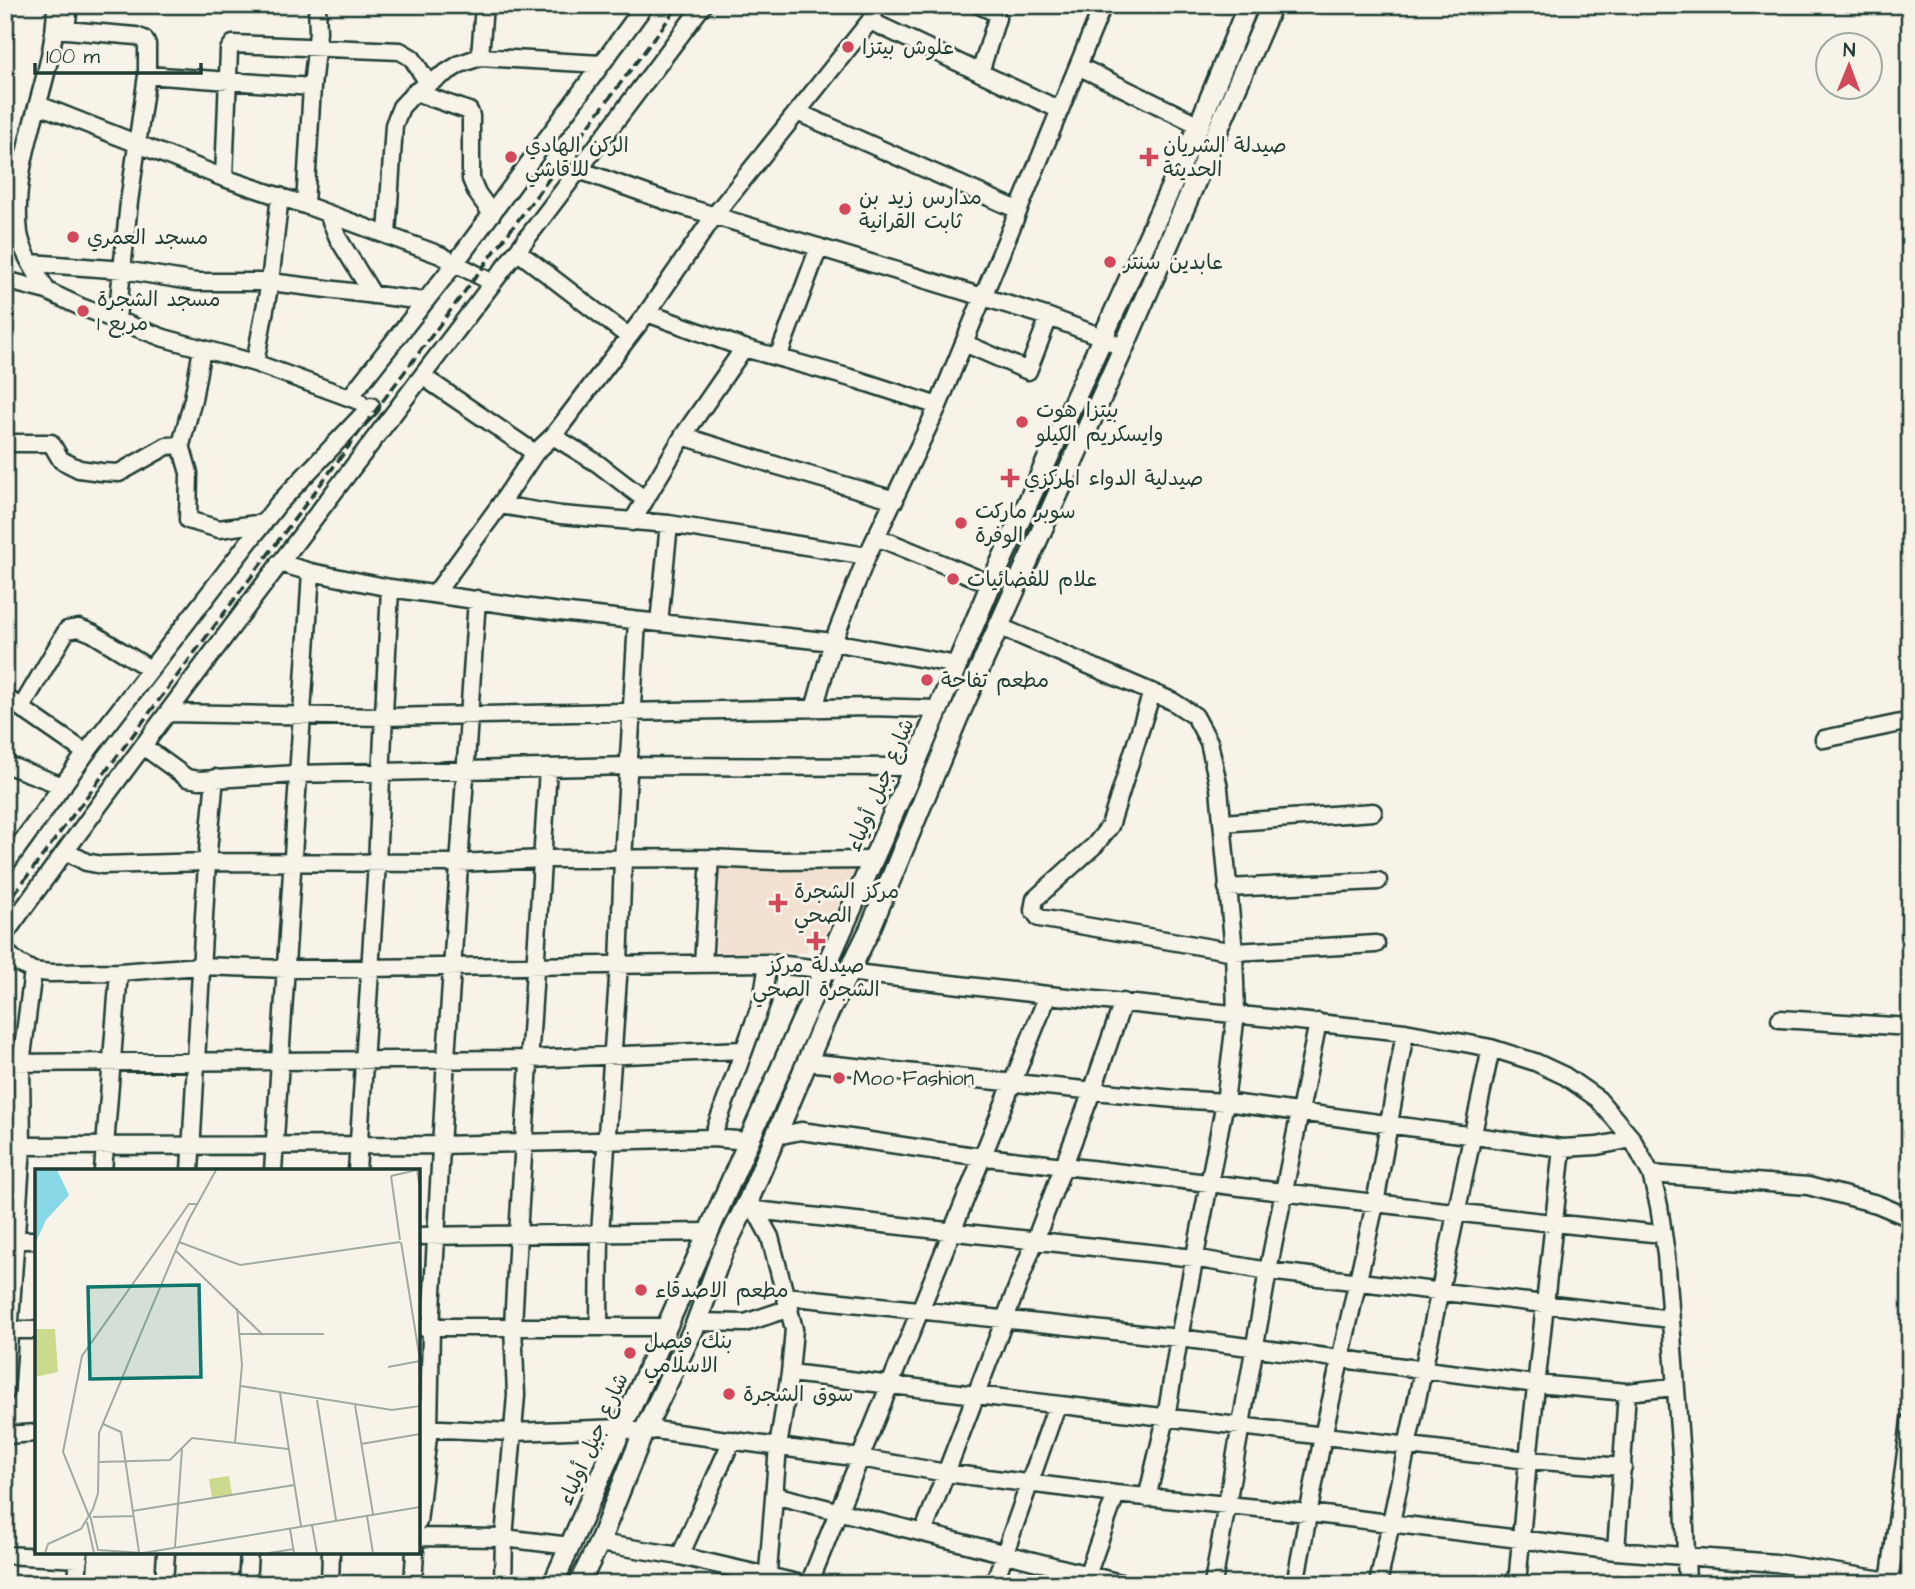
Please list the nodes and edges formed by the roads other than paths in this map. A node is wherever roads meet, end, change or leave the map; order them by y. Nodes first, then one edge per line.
1 (56, 5) edge
2 (69, 5) edge
3 (317, 5) edge
4 (484, 5) edge
5 (645, 5) edge
6 (703, 5) edge
7 (878, 5) edge
8 (979, 5) edge
9 (1103, 5) edge
10 (1248, 5) edge
11 (1272, 5) edge
12 (870, 21) junction
13 (60, 29) junction
14 (316, 48) junction
15 (480, 57) junction
16 (601, 64) junction
17 (1078, 66) junction
18 (980, 73) junction
19 (147, 75) junction
20 (228, 82) junction
21 (312, 87) junction
22 (422, 87) junction
23 (39, 105) junction
24 (1060, 110) junction
25 (797, 112) junction
26 (1199, 125) junction
27 (138, 144) junction
28 (579, 170) junction
29 (224, 178) junction
30 (280, 196) junction
31 (305, 205) junction
32 (1018, 210) junction
33 (328, 214) junction
34 (492, 214) junction
35 (714, 216) junction
36 (387, 235) junction
37 (819, 247) junction
38 (517, 251) junction
39 (31, 262) junction
40 (456, 262) junction
41 (124, 270) junction
42 (5, 280) edge
43 (270, 282) junction
44 (493, 283) junction
45 (47, 291) junction
46 (373, 295) junction
47 (984, 296) junction
48 (424, 302) junction
49 (648, 313) junction
50 (1049, 317) junction
51 (117, 319) junction
52 (628, 336) junction
53 (1102, 337) junction
54 (964, 343) junction
55 (744, 348) junction
56 (202, 349) junction
57 (1123, 349) junction
58 (778, 357) junction
59 (255, 363) junction
60 (422, 376) junction
61 (350, 397) junction
62 (371, 406) junction
63 (938, 406) junction
64 (393, 416) junction
65 (553, 436) junction
66 (683, 436) junction
67 (5, 443) edge
68 (181, 445) junction
69 (535, 453) junction
70 (643, 499) junction
71 (895, 500) junction
72 (500, 505) junction
73 (632, 522) junction
74 (264, 523) junction
75 (669, 524) junction
76 (877, 537) junction
77 (867, 556) junction
78 (279, 563) junction
79 (311, 572) junction
80 (991, 584) junction
81 (390, 588) junction
82 (435, 594) junction
83 (477, 599) junction
84 (638, 621) junction
85 (659, 623) junction
86 (998, 626) junction
87 (833, 642) junction
88 (957, 665) junction
89 (150, 669) junction
90 (1152, 692) junction
91 (5, 697) edge
92 (21, 708) junction
93 (814, 709) junction
94 (937, 709) junction
95 (632, 712) junction
96 (168, 713) junction
97 (470, 714) junction
98 (302, 716) junction
99 (384, 717) junction
100 (1910, 721) edge
101 (1824, 739) dead end
102 (143, 746) junction
103 (86, 753) junction
104 (5, 764) edge
105 (629, 766) junction
106 (914, 767) junction
107 (548, 769) junction
108 (465, 770) junction
109 (297, 774) junction
110 (381, 774) junction
111 (215, 778) junction
112 (63, 786) junction
113 (1373, 812) dead end
114 (1222, 823) junction
115 (66, 851) junction
116 (710, 858) junction
117 (543, 859) junction
118 (622, 860) junction
119 (872, 860) junction
120 (207, 862) junction
121 (292, 863) junction
122 (377, 863) junction
123 (458, 863) junction
124 (5, 865) edge
125 (1378, 881) dead end
126 (1227, 888) junction
127 (5, 934) edge
128 (1376, 944) dead end
129 (5, 951) edge
130 (1234, 952) junction
131 (768, 962) junction
132 (703, 963) junction
133 (619, 964) junction
134 (535, 966) junction
135 (201, 967) junction
136 (369, 967) junction
137 (452, 968) junction
138 (825, 968) junction
139 (286, 969) junction
140 (33, 971) junction
141 (848, 971) junction
142 (119, 972) junction
143 (1048, 995) junction
144 (1123, 1002) junction
145 (1236, 1014) junction
146 (1780, 1019) dead end
147 (1318, 1022) junction
148 (1910, 1027) edge
149 (1405, 1032) junction
150 (1491, 1048) junction
151 (743, 1050) junction
152 (614, 1055) junction
153 (446, 1058) junction
154 (363, 1059) junction
155 (529, 1059) junction
156 (278, 1060) junction
157 (195, 1062) junction
158 (807, 1062) junction
159 (13, 1063) edge
160 (111, 1064) junction
161 (1013, 1083) junction
162 (1093, 1089) junction
163 (1225, 1102) junction
164 (1299, 1113) junction
165 (1389, 1124) junction
166 (775, 1136) junction
167 (1472, 1137) junction
168 (712, 1138) junction
169 (1632, 1139) junction
170 (749, 1141) junction
171 (524, 1142) junction
172 (608, 1142) junction
173 (441, 1145) junction
174 (5, 1146) edge
175 (275, 1146) junction
176 (357, 1146) junction
177 (22, 1147) junction
178 (104, 1147) junction
179 (192, 1147) junction
180 (1562, 1148) junction
181 (983, 1157) junction
182 (1063, 1164) junction
183 (103, 1169) edge
184 (190, 1169) edge
185 (273, 1169) edge
186 (356, 1169) edge
187 (1651, 1174) junction
188 (1210, 1182) junction
189 (1284, 1192) junction
190 (1375, 1204) junction
191 (752, 1205) junction
192 (1456, 1213) junction
193 (1910, 1218) edge
194 (1552, 1224) junction
195 (709, 1232) junction
196 (952, 1232) junction
197 (600, 1233) junction
198 (518, 1234) junction
199 (1663, 1234) junction
200 (436, 1235) junction
201 (420, 1236) edge
202 (11, 1240) edge
203 (35, 1240) edge
204 (1034, 1240) junction
205 (1194, 1258) junction
206 (1268, 1271) junction
207 (1357, 1281) junction
208 (1439, 1292) junction
209 (8, 1298) edge
210 (788, 1302) junction
211 (1545, 1304) junction
212 (920, 1310) junction
213 (1670, 1319) junction
214 (1004, 1320) junction
215 (695, 1325) junction
216 (513, 1326) junction
217 (599, 1326) junction
218 (425, 1327) edge
219 (667, 1327) junction
220 (9, 1330) junction
221 (35, 1330) edge
222 (1179, 1338) junction
223 (1254, 1348) junction
224 (1339, 1359) junction
225 (1423, 1368) junction
226 (790, 1373) junction
227 (890, 1383) junction
228 (1536, 1384) junction
229 (1674, 1387) junction
230 (1627, 1392) junction
231 (5, 1393) edge
232 (976, 1394) junction
233 (1057, 1405) junction
234 (1166, 1418) junction
235 (1910, 1422) edge
236 (1240, 1426) junction
237 (424, 1428) edge
238 (622, 1428) junction
239 (513, 1432) junction
240 (35, 1433) edge
241 (643, 1433) junction
242 (5, 1434) edge
243 (1323, 1436) junction
244 (732, 1440) junction
245 (778, 1447) junction
246 (1406, 1447) junction
247 (860, 1458) junction
248 (1528, 1460) junction
249 (1623, 1467) junction
250 (946, 1472) junction
251 (1030, 1484) junction
252 (420, 1491) edge
253 (1116, 1494) junction
254 (774, 1495) junction
255 (1147, 1498) junction
256 (1904, 1503) edge
257 (1226, 1506) junction
258 (837, 1513) junction
259 (1308, 1513) junction
260 (1391, 1522) junction
261 (923, 1533) junction
262 (420, 1537) edge
263 (505, 1538) junction
264 (1520, 1540) junction
265 (599, 1543) junction
266 (570, 1546) junction
267 (1616, 1551) junction
268 (1006, 1552) junction
269 (166, 1554) edge
270 (249, 1554) edge
271 (331, 1554) edge
272 (415, 1554) edge
273 (5, 1555) edge
274 (79, 1556) edge
275 (680, 1556) junction
276 (1687, 1557) junction
277 (1086, 1579) edge
278 (768, 1580) edge
279 (1889, 1583) edge
280 (77, 1584) edge
281 (164, 1584) edge
282 (247, 1584) edge
283 (330, 1584) edge
284 (414, 1584) edge
285 (503, 1584) edge
286 (553, 1584) edge
287 (579, 1584) edge
288 (802, 1584) edge
289 (809, 1584) edge
290 (994, 1584) edge
291 (1124, 1584) edge
292 (1213, 1584) edge
293 (1295, 1584) edge
294 (1378, 1584) edge
295 (1517, 1584) edge
296 (1687, 1584) edge
297 (1908, 1584) edge

1 - 13 street
2 - 13 street
3 - 14 street
4 - 15 street
5 - 16 street
6 - 28 street
7 - 12 street
8 - 18 street
9 - 17 street
10 - 26 main road, شارع جبل أولياء
11 - 57 main road, شارع جبل أولياء
12 - 18 street
12 - 25 street
13 - 19 street
13 - 23 street
14 - 20 street
14 - 21 street
14 - 22 street
15 - 16 street
15 - 22 street
16 - 34 street
17 - 24 street
17 - 26 street
18 - 24 street
19 - 20 street
19 - 27 street
20 - 21 street
20 - 29 street
21 - 31 street
22 - 34 street
22 - 36 street
23 - 27 street
23 - 39 street
24 - 32 street
25 - 32 street
25 - 35 street
26 - 53 main road, شارع جبل أولياء
27 - 29 street
27 - 41 street
28 - 35 street
28 - 38 street
29 - 30 street
30 - 31 street
30 - 43 street
31 - 33 street
32 - 47 street
33 - 36 street
33 - 46 street
34 - 40 street
35 - 37 street
35 - 49 street
36 - 40 street
37 - 47 street
37 - 58 street
38 - 44 street
38 - 52 street
39 - 41 street
39 - 45 street
40 - 44 street
40 - 48 street
41 - 43 street
41 - 51 street
42 - 45 street
43 - 46 street
43 - 59 street
44 - 60 street
45 - 51 street
46 - 48 street
47 - 50 street
47 - 54 street
48 - 61 street
49 - 52 street
49 - 55 street
50 - 53 street
50 - 54 street
51 - 56 street
52 - 65 street
53 - 57 street
53 - 80 main road, شارع جبل أولياء
54 - 63 street
55 - 58 street
55 - 66 street
56 - 59 street
56 - 68 street
57 - 86 main road, شارع جبل أولياء
58 - 63 street
59 - 61 street
60 - 64 street
60 - 69 street
61 - 62 street
62 - 64 street
62 - 74 street
63 - 71 street
64 - 78 street
65 - 69 street
65 - 70 street
66 - 70 street
66 - 71 street
67 - 68 street
68 - 74 street
69 - 72 street
70 - 73 street
71 - 76 street
72 - 73 street
72 - 82 street
73 - 75 street
74 - 89 street
75 - 77 street
75 - 85 street
76 - 77 street
76 - 80 street
77 - 87 street
78 - 79 street
78 - 96 street
79 - 81 street
79 - 98 street
80 - 88 main road, شارع جبل أولياء
81 - 82 street
81 - 99 street
82 - 83 street
83 - 84 street
83 - 97 street
84 - 85 street
84 - 95 street
85 - 87 street
86 - 90 street
86 - 141 main road, شارع جبل أولياء
87 - 88 street
87 - 93 street
88 - 94 main road, شارع جبل أولياء
89 - 92 street
89 - 103 street
90 - 114 street
90 - 130 street
91 - 92 street
92 - 103 street
93 - 94 street
93 - 95 street
94 - 106 main road, شارع جبل أولياء
95 - 97 street
95 - 105 street
96 - 98 street
96 - 102 street
97 - 99 street
97 - 108 street
98 - 99 street
98 - 109 street
99 - 110 street
100 - 101 street
102 - 111 street
102 - 115 street
103 - 112 street
104 - 112 street
105 - 106 street
105 - 107 street
105 - 118 street
106 - 119 main road, شارع جبل أولياء
107 - 108 street
107 - 117 street
108 - 110 street
108 - 123 street
109 - 110 street
109 - 111 street
109 - 121 street
110 - 122 street
111 - 120 street
112 - 124 street
113 - 114 street
114 - 126 street
115 - 120 street
115 - 127 street
116 - 118 street
116 - 119 street
116 - 132 street
117 - 118 street
117 - 123 street
117 - 134 street
118 - 133 street
119 - 138 main road, شارع جبل أولياء
120 - 121 street
120 - 135 street
121 - 122 street
121 - 139 street
122 - 123 street
122 - 136 street
123 - 137 street
125 - 126 street
126 - 130 street
128 - 130 street
129 - 140 street
130 - 145 street
131 - 132 street
131 - 138 street
131 - 151 street
132 - 133 street
133 - 134 street
133 - 152 street
134 - 137 street
134 - 155 street
135 - 139 street
135 - 142 street
135 - 157 street
136 - 137 street
136 - 139 street
136 - 154 street
137 - 153 street
138 - 141 street
138 - 170 main road, شارع جبل أولياء
139 - 156 street
140 - 142 street
140 - 159 street
141 - 143 street
141 - 158 main road, شارع جبل أولياء
142 - 160 street
143 - 144 street
143 - 161 street
144 - 145 street
144 - 162 street
145 - 147 street
145 - 163 street
146 - 148 street
147 - 149 street
147 - 164 street
149 - 150 street
149 - 165 street
150 - 167 street
150 - 169 street
151 - 152 street
151 - 168 street
152 - 155 street
152 - 172 street
153 - 154 street
153 - 155 street
153 - 173 street
154 - 156 street
154 - 176 street
155 - 171 street
156 - 157 street
156 - 175 street
157 - 160 street
157 - 179 street
158 - 161 street
158 - 166 main road, شارع جبل أولياء
159 - 160 street
159 - 177 street
160 - 178 street
161 - 162 street
161 - 181 street
162 - 163 street
162 - 182 street
163 - 164 street
163 - 188 street
164 - 165 street
164 - 189 street
165 - 167 street
165 - 190 street
166 - 181 street
166 - 191 main road, شارع جبل أولياء
167 - 180 street
167 - 192 street
168 - 170 street
168 - 172 street
169 - 180 street
169 - 187 street
170 - 195 main road, شارع جبل أولياء
171 - 172 street
171 - 173 street
171 - 198 street
172 - 197 street
173 - 176 street
173 - 200 street
174 - 177 street
175 - 176 street
175 - 179 street
175 - 185 street
176 - 186 street
177 - 178 street
177 - 202 street
178 - 179 street
178 - 183 street
179 - 184 street
180 - 194 street
181 - 182 street
181 - 196 street
182 - 188 street
182 - 204 street
187 - 193 street
187 - 199 street
188 - 189 street
188 - 205 street
189 - 190 street
189 - 206 street
190 - 192 street
190 - 207 street
191 - 196 street
191 - 210 street
191 - 215 main road, شارع جبل أولياء
192 - 194 street
192 - 208 street
194 - 199 street
194 - 211 street
195 - 197 street
195 - 219 main road, شارع جبل أولياء
196 - 204 street
196 - 212 street
197 - 198 street
197 - 217 street
198 - 200 street
198 - 216 street
199 - 213 street
200 - 201 street
200 - 218 street
202 - 203 street
202 - 209 street
204 - 205 street
204 - 214 street
205 - 206 street
205 - 222 street
206 - 207 street
206 - 223 street
207 - 208 street
207 - 224 street
208 - 211 street
208 - 225 street
209 - 220 street
210 - 212 street
210 - 215 street
210 - 226 street
211 - 213 street
211 - 228 street
212 - 214 street
212 - 227 street
213 - 229 street
214 - 222 street
214 - 232 street
215 - 241 main road, شارع جبل أولياء
216 - 217 street
216 - 218 street
216 - 239 street
217 - 219 street
218 - 237 street
219 - 238 main road, شارع جبل أولياء
220 - 221 street
220 - 231 street
222 - 223 street
222 - 234 street
223 - 224 street
223 - 236 street
224 - 225 street
224 - 243 street
225 - 228 street
225 - 246 street
226 - 227 street
226 - 245 street
227 - 232 street
227 - 247 street
228 - 230 street
228 - 248 street
229 - 230 street
229 - 276 street
230 - 249 street
232 - 233 street
232 - 250 street
233 - 234 street
233 - 251 street
234 - 236 street
234 - 255 street
235 - 256 street
236 - 243 street
236 - 257 street
237 - 239 street
237 - 252 street
238 - 239 street
238 - 241 street
238 - 266 main road, شارع جبل أولياء
239 - 263 street
240 - 242 street
241 - 244 street
241 - 265 main road, شارع جبل أولياء
243 - 246 street
243 - 259 street
244 - 245 street
244 - 275 street
245 - 247 street
245 - 254 street
246 - 248 street
246 - 260 street
247 - 250 street
247 - 258 street
248 - 249 street
248 - 264 street
249 - 267 street
250 - 251 street
250 - 261 street
251 - 253 street
251 - 268 street
253 - 255 street
253 - 277 street
254 - 258 street
254 - 278 street
255 - 257 street
256 - 279 street
257 - 259 street
257 - 292 street
258 - 261 street
258 - 289 street
259 - 260 street
259 - 293 street
260 - 264 street
260 - 294 street
261 - 268 street
262 - 263 street
263 - 266 street
263 - 285 street
264 - 267 street
264 - 295 street
265 - 275 street
265 - 287 main road, شارع جبل أولياء
266 - 286 main road, شارع جبل أولياء
267 - 276 street
268 - 277 street
268 - 290 street
269 - 281 street
270 - 282 street
271 - 283 street
272 - 284 street
273 - 274 street
274 - 280 street
275 - 278 street
276 - 279 street
276 - 296 street
277 - 291 street
278 - 288 street
279 - 297 street

